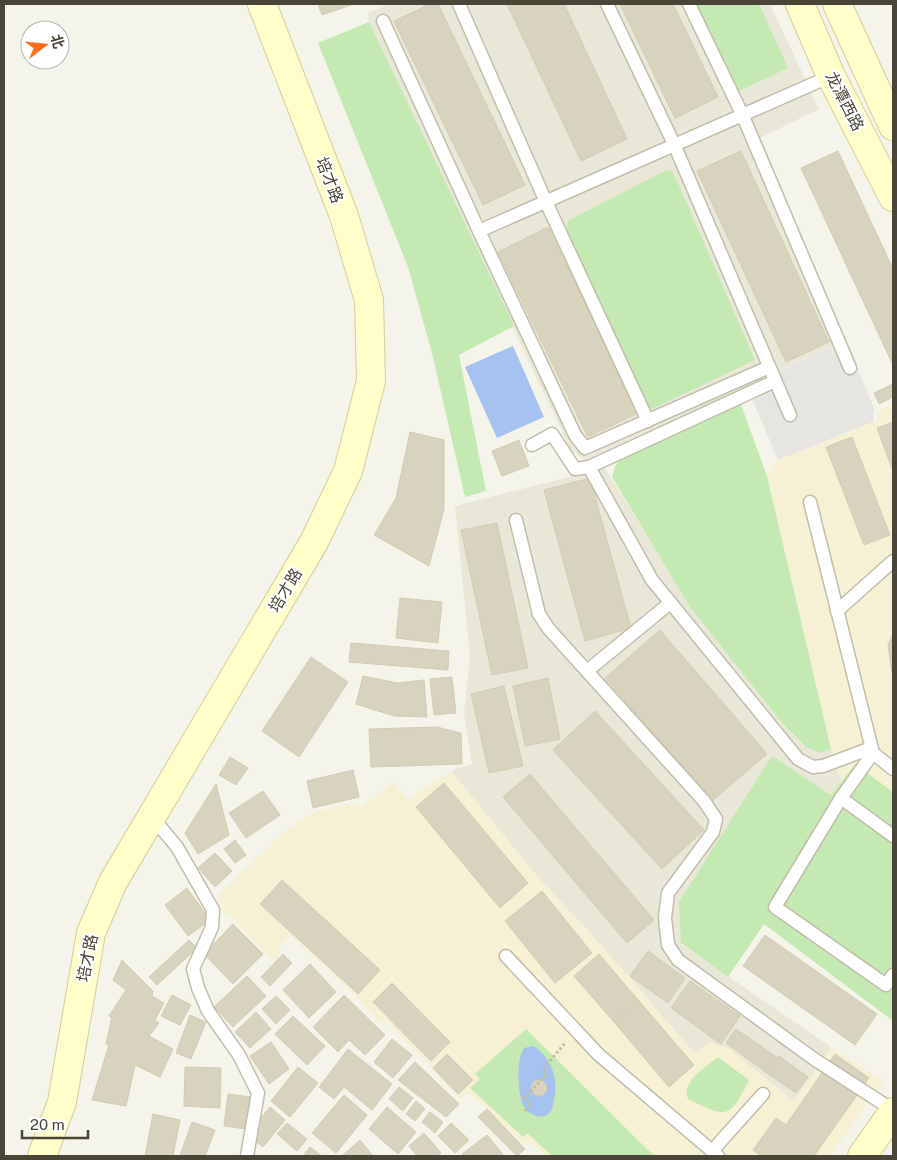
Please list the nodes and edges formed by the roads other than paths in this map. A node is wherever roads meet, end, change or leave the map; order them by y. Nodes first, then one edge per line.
1 (262, 4) edge
2 (459, 4) edge
3 (607, 4) edge
4 (690, 4) edge
5 (800, 4) edge
6 (837, 4) edge
7 (383, 21) dead end
8 (831, 76) junction
9 (742, 114) junction
10 (893, 126) edge
11 (674, 144) junction
12 (893, 197) edge
13 (546, 202) junction
14 (479, 231) junction
15 (769, 367) junction
16 (850, 368) dead end
17 (775, 381) junction
18 (790, 415) dead end
19 (648, 421) junction
20 (532, 445) dead end
21 (589, 467) junction
22 (810, 502) dead end
23 (516, 520) dead end
24 (893, 560) edge
25 (670, 603) junction
26 (837, 611) junction
27 (587, 671) junction
28 (872, 751) junction
29 (893, 769) edge
30 (841, 798) junction
31 (152, 817) junction
32 (893, 836) edge
33 (506, 956) dead end
34 (893, 975) edge
35 (763, 1094) dead end
36 (893, 1111) edge
37 (715, 1154) edge
38 (42, 1156) edge
39 (247, 1156) edge
40 (862, 1156) edge

1 - 31 street, 培才路
2 - 13 lane
3 - 11 lane
4 - 9 lane
5 - 8 street, 龙潭西路
6 - 10 street, 龙潭西路
7 - 14 lane
8 - 9 lane
8 - 12 street, 龙潭西路
9 - 11 lane
9 - 16 lane
11 - 13 lane
11 - 15 lane
13 - 14 lane
13 - 19 lane
14 - 19 lane
15 - 17 lane
15 - 19 lane
17 - 18 lane
17 - 21 lane
20 - 21 lane
21 - 25 lane
22 - 26 lane
23 - 27 lane
24 - 26 lane
25 - 27 lane
25 - 28 lane
26 - 28 lane
27 - 36 lane
28 - 29 lane
28 - 30 lane
30 - 32 lane
30 - 34 lane
31 - 38 street, 培才路
31 - 39 lane
33 - 37 lane
35 - 37 lane
36 - 40 street

